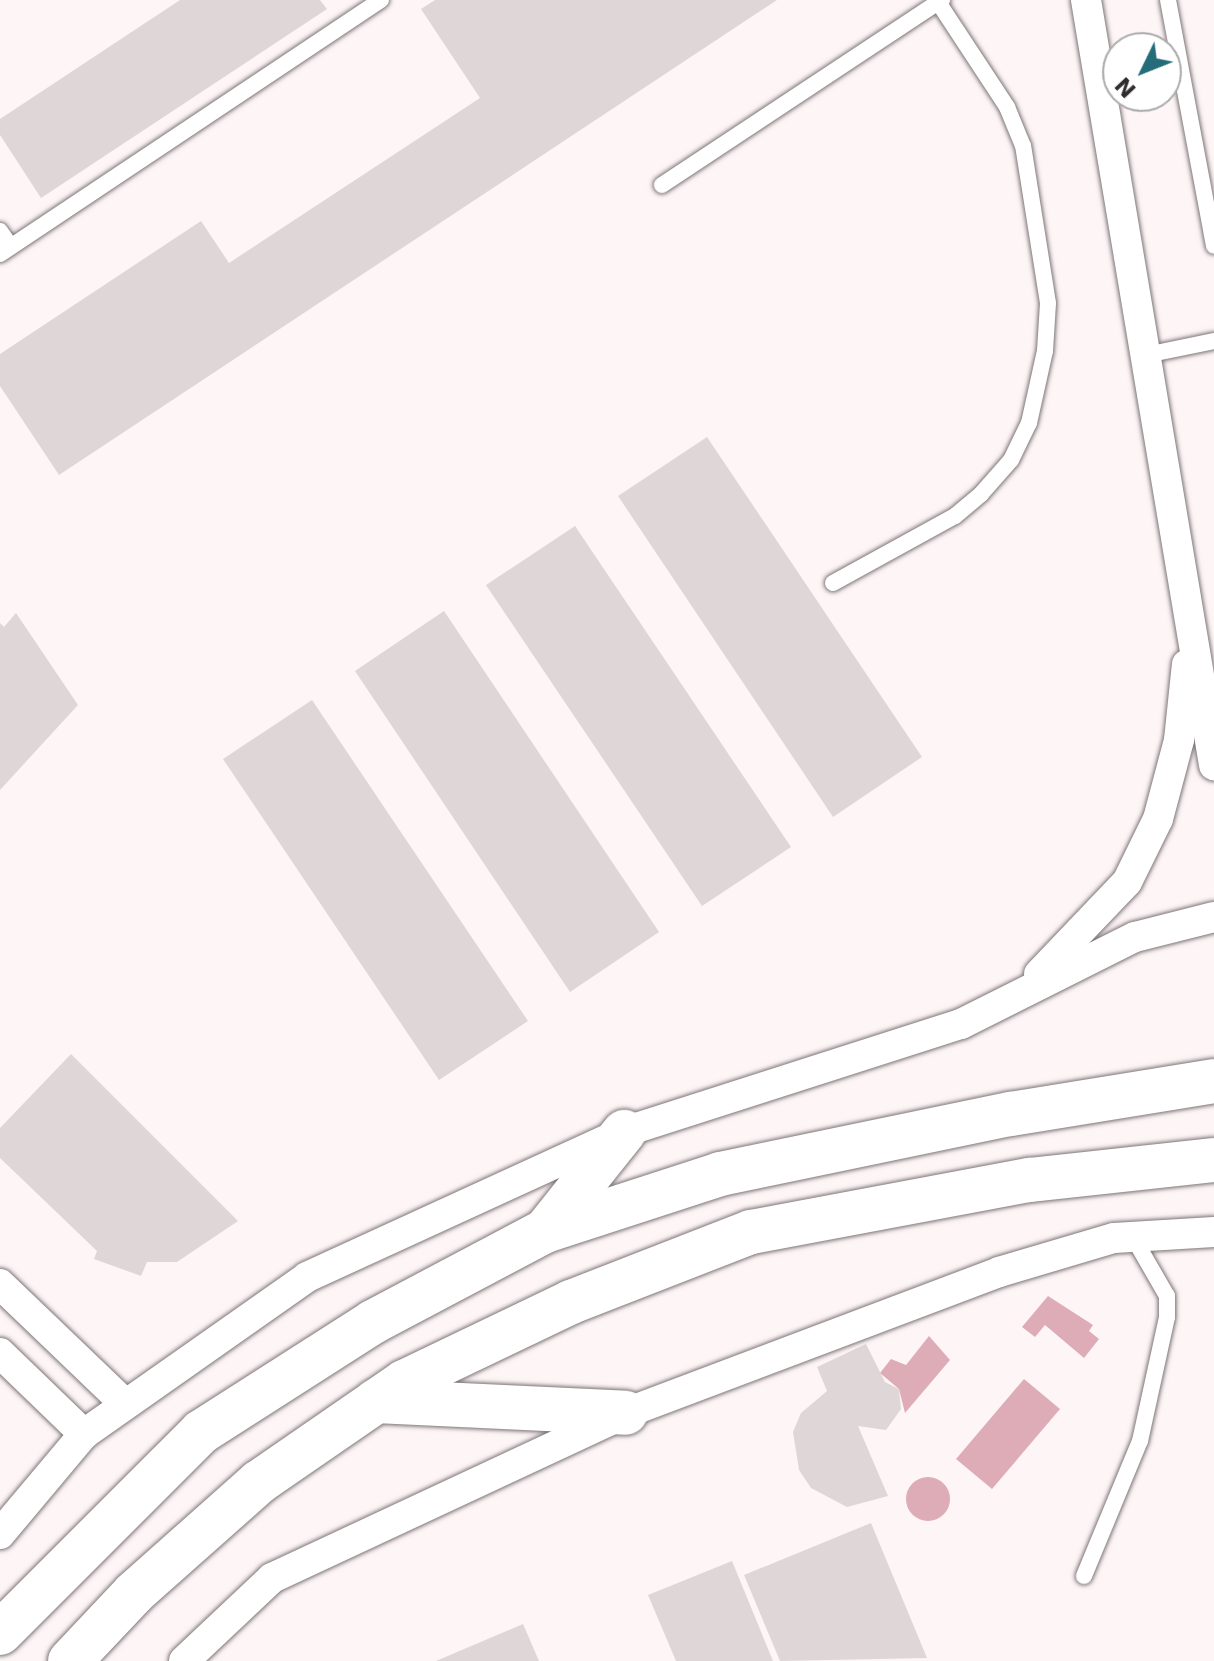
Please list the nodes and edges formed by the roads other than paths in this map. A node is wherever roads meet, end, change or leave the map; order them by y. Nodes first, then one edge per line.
1 (381, 0) edge
2 (1086, 0) edge
3 (1168, 0) edge
4 (941, 2) edge
5 (662, 185) dead end
6 (0, 231) edge
7 (1214, 246) edge
8 (5, 250) edge
9 (1214, 341) edge
10 (1146, 355) junction
11 (833, 583) dead end
12 (1191, 624) junction
13 (1214, 765) edge
14 (1214, 917) edge
15 (1011, 999) junction
16 (1214, 1081) edge
17 (624, 1132) junction
18 (1214, 1160) edge
19 (545, 1231) junction
20 (1214, 1232) edge
21 (1133, 1237) junction
22 (0, 1284) edge
23 (0, 1353) edge
24 (376, 1401) junction
25 (123, 1402) junction
26 (626, 1413) junction
27 (84, 1434) junction
28 (0, 1534) edge
29 (1084, 1576) dead end
30 (0, 1633) edge
31 (70, 1661) edge
32 (184, 1661) edge

1 - 8 lane
2 - 10 street
3 - 7 lane
4 - 5 lane
4 - 11 lane
6 - 8 lane
9 - 10 lane
10 - 12 street
12 - 13 street
12 - 15 street
14 - 15 street
15 - 17 street
16 - 19 main road
17 - 19 main road
17 - 25 street
18 - 24 main road
19 - 30 main road
20 - 21 street
21 - 26 street
21 - 29 lane
22 - 25 street
23 - 27 street
24 - 26 main road
24 - 31 main road
25 - 27 street
26 - 32 street
27 - 28 street

